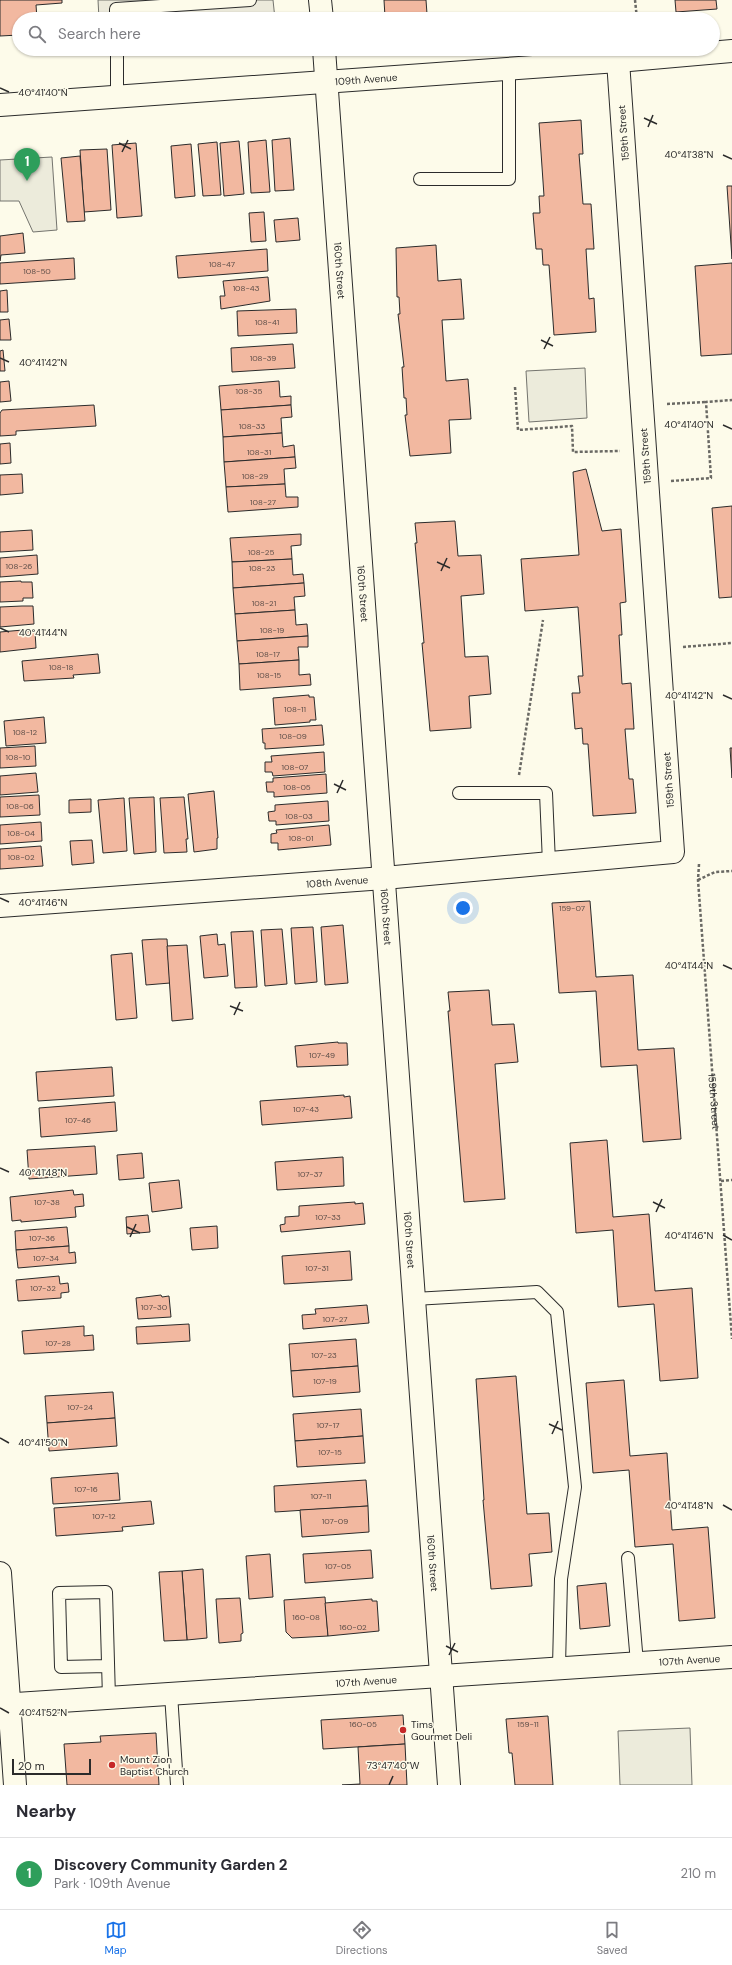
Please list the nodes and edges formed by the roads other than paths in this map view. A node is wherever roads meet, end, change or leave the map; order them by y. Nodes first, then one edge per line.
1 (250, 0) edge
2 (320, 0) edge
3 (116, 12) edge
4 (321, 12) edge
5 (732, 51) edge
6 (720, 52) edge
7 (117, 56) edge
8 (325, 56) edge
9 (675, 56) edge
10 (618, 61) junction
11 (509, 68) junction
12 (327, 81) junction
13 (117, 96) junction
14 (0, 105) edge
15 (420, 179) dead end
16 (458, 794) dead end
17 (673, 852) joint
18 (549, 863) junction
19 (384, 878) junction
20 (0, 906) edge
21 (414, 1299) junction
22 (628, 1558) dead end
23 (0, 1573) edge
24 (732, 1657) edge
25 (637, 1663) junction
26 (108, 1666) junction
27 (559, 1667) junction
28 (440, 1675) junction
29 (171, 1694) junction
30 (108, 1698) junction
31 (5, 1705) edge
32 (15, 1785) edge
33 (177, 1785) edge
34 (449, 1785) edge

1 - 3 lane
2 - 4 street
5 - 6 street, 109th Avenue
7 - 13 lane
8 - 12 street, 160th Street
9 - 10 street, 109th Avenue
10 - 11 street, 109th Avenue
10 - 17 street, 159th Street
11 - 12 street, 109th Avenue
11 - 15 lane
12 - 13 street, 109th Avenue
12 - 19 street, 160th Street
13 - 14 street, 109th Avenue
16 - 18 lane
17 - 18 street, 108th Avenue
18 - 19 street, 108th Avenue
19 - 20 street, 108th Avenue
19 - 21 street, 160th Street
21 - 27 lane
21 - 28 street, 160th Street
22 - 25 lane
23 - 31 street
24 - 25 street, 107th Avenue
25 - 27 street, 107th Avenue
26 - 26 lane
26 - 30 lane
27 - 28 street, 107th Avenue
28 - 29 street, 107th Avenue
28 - 34 street, 160th Street
29 - 30 street, 107th Avenue
29 - 33 lane
30 - 31 street, 107th Avenue
31 - 32 street

